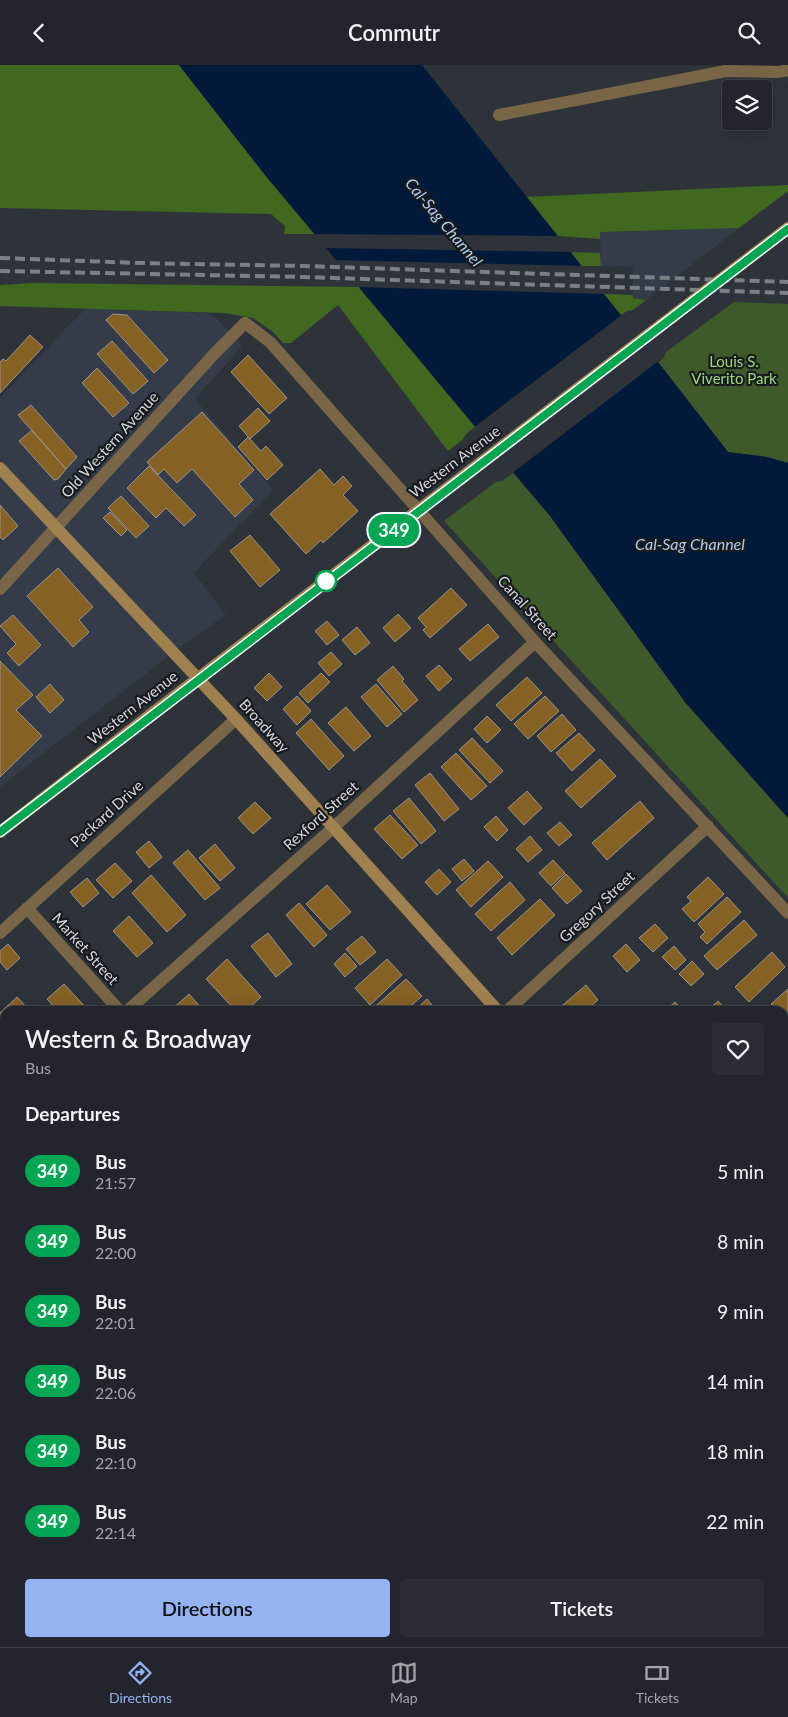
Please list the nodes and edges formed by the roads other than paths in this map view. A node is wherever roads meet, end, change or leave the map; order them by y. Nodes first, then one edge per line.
1 (780, 69) edge
2 (499, 115) dead end
3 (788, 229) edge
4 (245, 323) joint
5 (0, 468) edge
6 (56, 528) junction
7 (0, 589) edge
8 (535, 642) junction
9 (236, 719) junction
10 (708, 826) junction
11 (334, 827) junction
12 (0, 832) edge
13 (27, 908) junction
14 (788, 913) edge
15 (0, 933) edge
16 (115, 1006) edge
17 (133, 1006) edge
18 (494, 1006) edge
19 (512, 1006) edge

1 - 2 street
3 - 12 main road, Western Avenue, bridge
4 - 6 street, Old Western Avenue
4 - 8 street, Canal Street
5 - 6 main road, Broadway
6 - 7 street, Old Western Avenue
6 - 9 main road, Broadway
8 - 10 street, Canal Street
8 - 11 street, Rexford Street
9 - 11 main road, Broadway
9 - 13 street, Packard Drive
10 - 14 street, Canal Street
10 - 19 street, Gregory Street
11 - 17 street, Rexford Street
11 - 18 main road, Broadway
13 - 15 street, Packard Drive
13 - 16 street, Market Street

